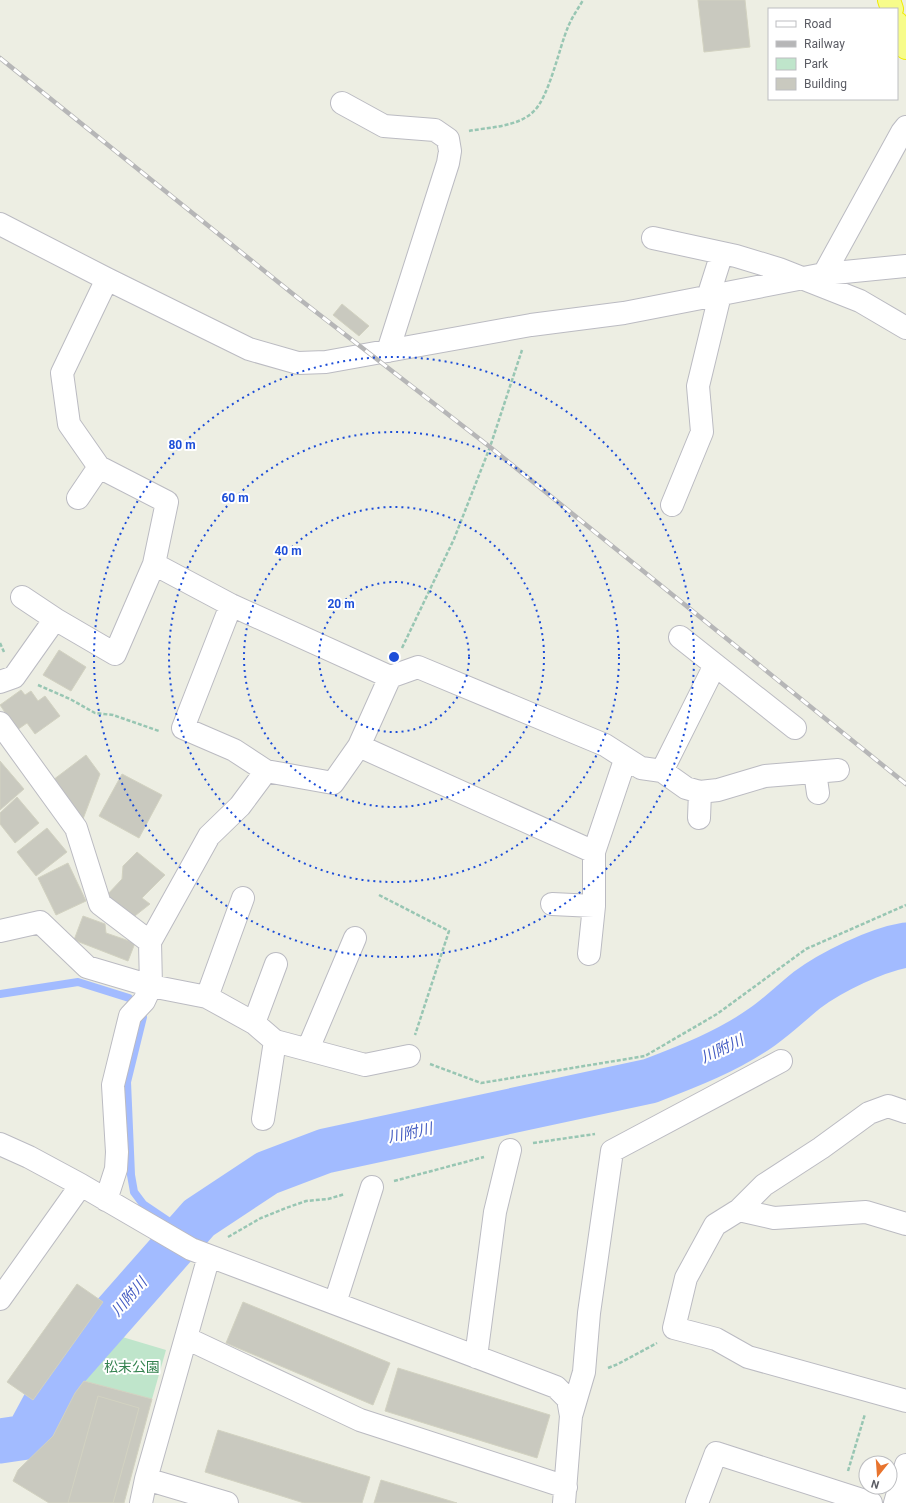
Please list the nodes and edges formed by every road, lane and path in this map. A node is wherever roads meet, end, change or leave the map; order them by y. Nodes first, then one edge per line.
1 (584, 0) edge
2 (898, 26) edge
3 (906, 48) edge
4 (342, 103) dead end
5 (905, 135) edge
6 (448, 139) junction
7 (0, 224) edge
8 (653, 238) dead end
9 (722, 253) junction
10 (906, 266) edge
11 (814, 276) junction
12 (107, 279) junction
13 (714, 296) junction
14 (531, 325) junction
15 (906, 328) edge
16 (388, 351) junction
17 (99, 467) junction
18 (78, 498) dead end
19 (672, 505) dead end
20 (154, 564) junction
21 (22, 596) dead end
22 (231, 605) junction
23 (55, 619) junction
24 (680, 637) dead end
25 (715, 665) junction
26 (390, 677) junction
27 (7, 679) edge
28 (0, 723) edge
29 (183, 728) junction
30 (794, 728) dead end
31 (359, 746) junction
32 (625, 760) junction
33 (838, 770) dead end
34 (266, 771) junction
35 (662, 771) junction
36 (700, 792) junction
37 (700, 818) dead end
38 (594, 852) junction
39 (379, 895) dead end
40 (244, 898) dead end
41 (552, 904) dead end
42 (906, 905) edge
43 (594, 906) junction
44 (0, 931) edge
45 (355, 938) dead end
46 (150, 942) junction
47 (589, 954) dead end
48 (276, 964) dead end
49 (207, 997) junction
50 (142, 1001) junction
51 (254, 1023) junction
52 (275, 1041) junction
53 (308, 1049) junction
54 (409, 1056) junction
55 (781, 1061) dead end
56 (906, 1112) edge
57 (263, 1118) dead end
58 (600, 1135) dead end
59 (0, 1144) edge
60 (510, 1150) junction
61 (81, 1185) junction
62 (372, 1187) junction
63 (106, 1200) junction
64 (739, 1210) junction
65 (906, 1224) edge
66 (200, 1252) junction
67 (0, 1299) edge
68 (335, 1303) junction
69 (674, 1328) junction
70 (186, 1338) junction
71 (476, 1357) junction
72 (584, 1372) junction
73 (872, 1391) junction
74 (906, 1401) edge
75 (571, 1416) junction
76 (906, 1465) edge
77 (146, 1479) junction
78 (841, 1493) junction
79 (565, 1495) edge
80 (141, 1503) edge
81 (227, 1503) edge
82 (698, 1503) edge
83 (871, 1503) edge
84 (894, 1503) edge

1 - 6 path
2 - 3 highway
4 - 6 street
5 - 11 street
6 - 16 street
7 - 12 street
8 - 9 street
9 - 11 street
9 - 13 street
10 - 11 street
11 - 13 street
11 - 15 street
12 - 16 street
12 - 17 street
13 - 14 street
13 - 19 street
14 - 16 street
14 - 26 path
17 - 18 street
17 - 20 street
20 - 22 street
20 - 23 street
21 - 23 street
22 - 26 street
22 - 29 street
23 - 27 street
24 - 25 street
25 - 30 street
25 - 35 street
26 - 31 street
26 - 32 street
27 - 29 path
28 - 46 street
29 - 34 street
31 - 34 street
31 - 38 street
32 - 35 street
32 - 38 street
33 - 36 street
34 - 46 street
35 - 36 street
36 - 37 street
38 - 43 street
39 - 54 path
40 - 49 street
41 - 43 street
42 - 54 path
43 - 47 street
44 - 50 street
45 - 53 street
46 - 50 street
48 - 51 street
49 - 50 street
49 - 51 street
50 - 63 street
51 - 52 street
52 - 53 street
52 - 57 street
53 - 54 street
55 - 72 street
56 - 64 street
58 - 60 path
59 - 61 street
60 - 62 path
60 - 71 street
61 - 63 street
61 - 67 street
62 - 66 path
62 - 68 street
63 - 66 street
64 - 65 street
64 - 69 street
66 - 68 street
66 - 70 street
68 - 71 street
69 - 72 path
69 - 73 street
70 - 77 street
70 - 79 street
71 - 75 street
72 - 75 street
73 - 74 street
73 - 78 path
75 - 79 street
76 - 84 street
77 - 80 street
77 - 81 street
78 - 82 street
78 - 83 street

